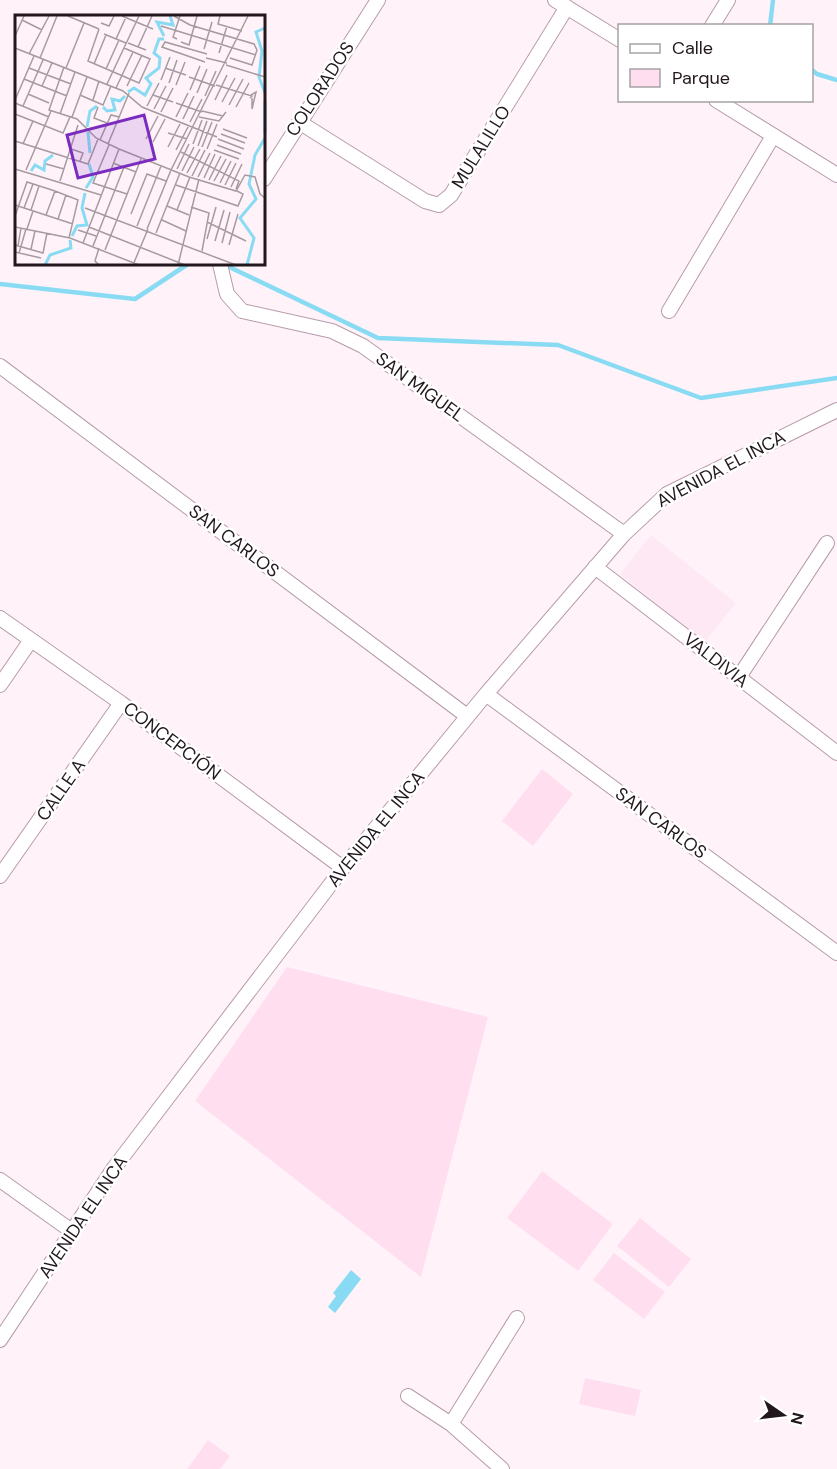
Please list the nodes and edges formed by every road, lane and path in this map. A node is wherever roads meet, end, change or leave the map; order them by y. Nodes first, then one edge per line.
1 (378, 0) edge
2 (728, 0) edge
3 (561, 4) edge
4 (713, 24) edge
5 (618, 39) edge
6 (719, 102) edge
7 (299, 122) junction
8 (773, 136) junction
9 (837, 175) edge
10 (266, 176) edge
11 (220, 267) edge
12 (669, 311) dead end
13 (0, 366) edge
14 (837, 410) edge
15 (624, 534) junction
16 (827, 543) dead end
17 (596, 567) junction
18 (0, 618) edge
19 (31, 640) junction
20 (739, 677) junction
21 (0, 685) edge
22 (486, 694) junction
23 (121, 703) junction
24 (467, 716) junction
25 (837, 753) edge
26 (343, 868) junction
27 (0, 876) edge
28 (837, 953) edge
29 (0, 1180) edge
30 (73, 1232) junction
31 (517, 1318) dead end
32 (0, 1340) edge
33 (408, 1396) dead end
34 (451, 1424) junction
35 (502, 1469) edge

1 - 7 street, COLORADOS
2 - 4 street
3 - 5 street
3 - 7 street, MULALILLO
6 - 8 street
7 - 10 street, COLORADOS
8 - 9 street
8 - 12 street
11 - 15 street, SAN MIGUEL
13 - 24 street, SAN CARLOS
14 - 15 street, AVENIDA EL INCA
15 - 17 street, AVENIDA EL INCA
16 - 20 street
17 - 20 street, VALDIVIA
17 - 22 street, AVENIDA EL INCA
18 - 19 street, CONCEPCIÓN
19 - 21 street
19 - 23 street, CONCEPCIÓN
20 - 25 street, VALDIVIA
22 - 24 street, AVENIDA EL INCA
22 - 28 street, SAN CARLOS
23 - 26 street, CONCEPCIÓN
23 - 27 street, CALLE A
24 - 26 street, AVENIDA EL INCA
26 - 30 street, AVENIDA EL INCA
29 - 30 street
30 - 32 street, AVENIDA EL INCA
31 - 34 street
33 - 34 street
34 - 35 street

